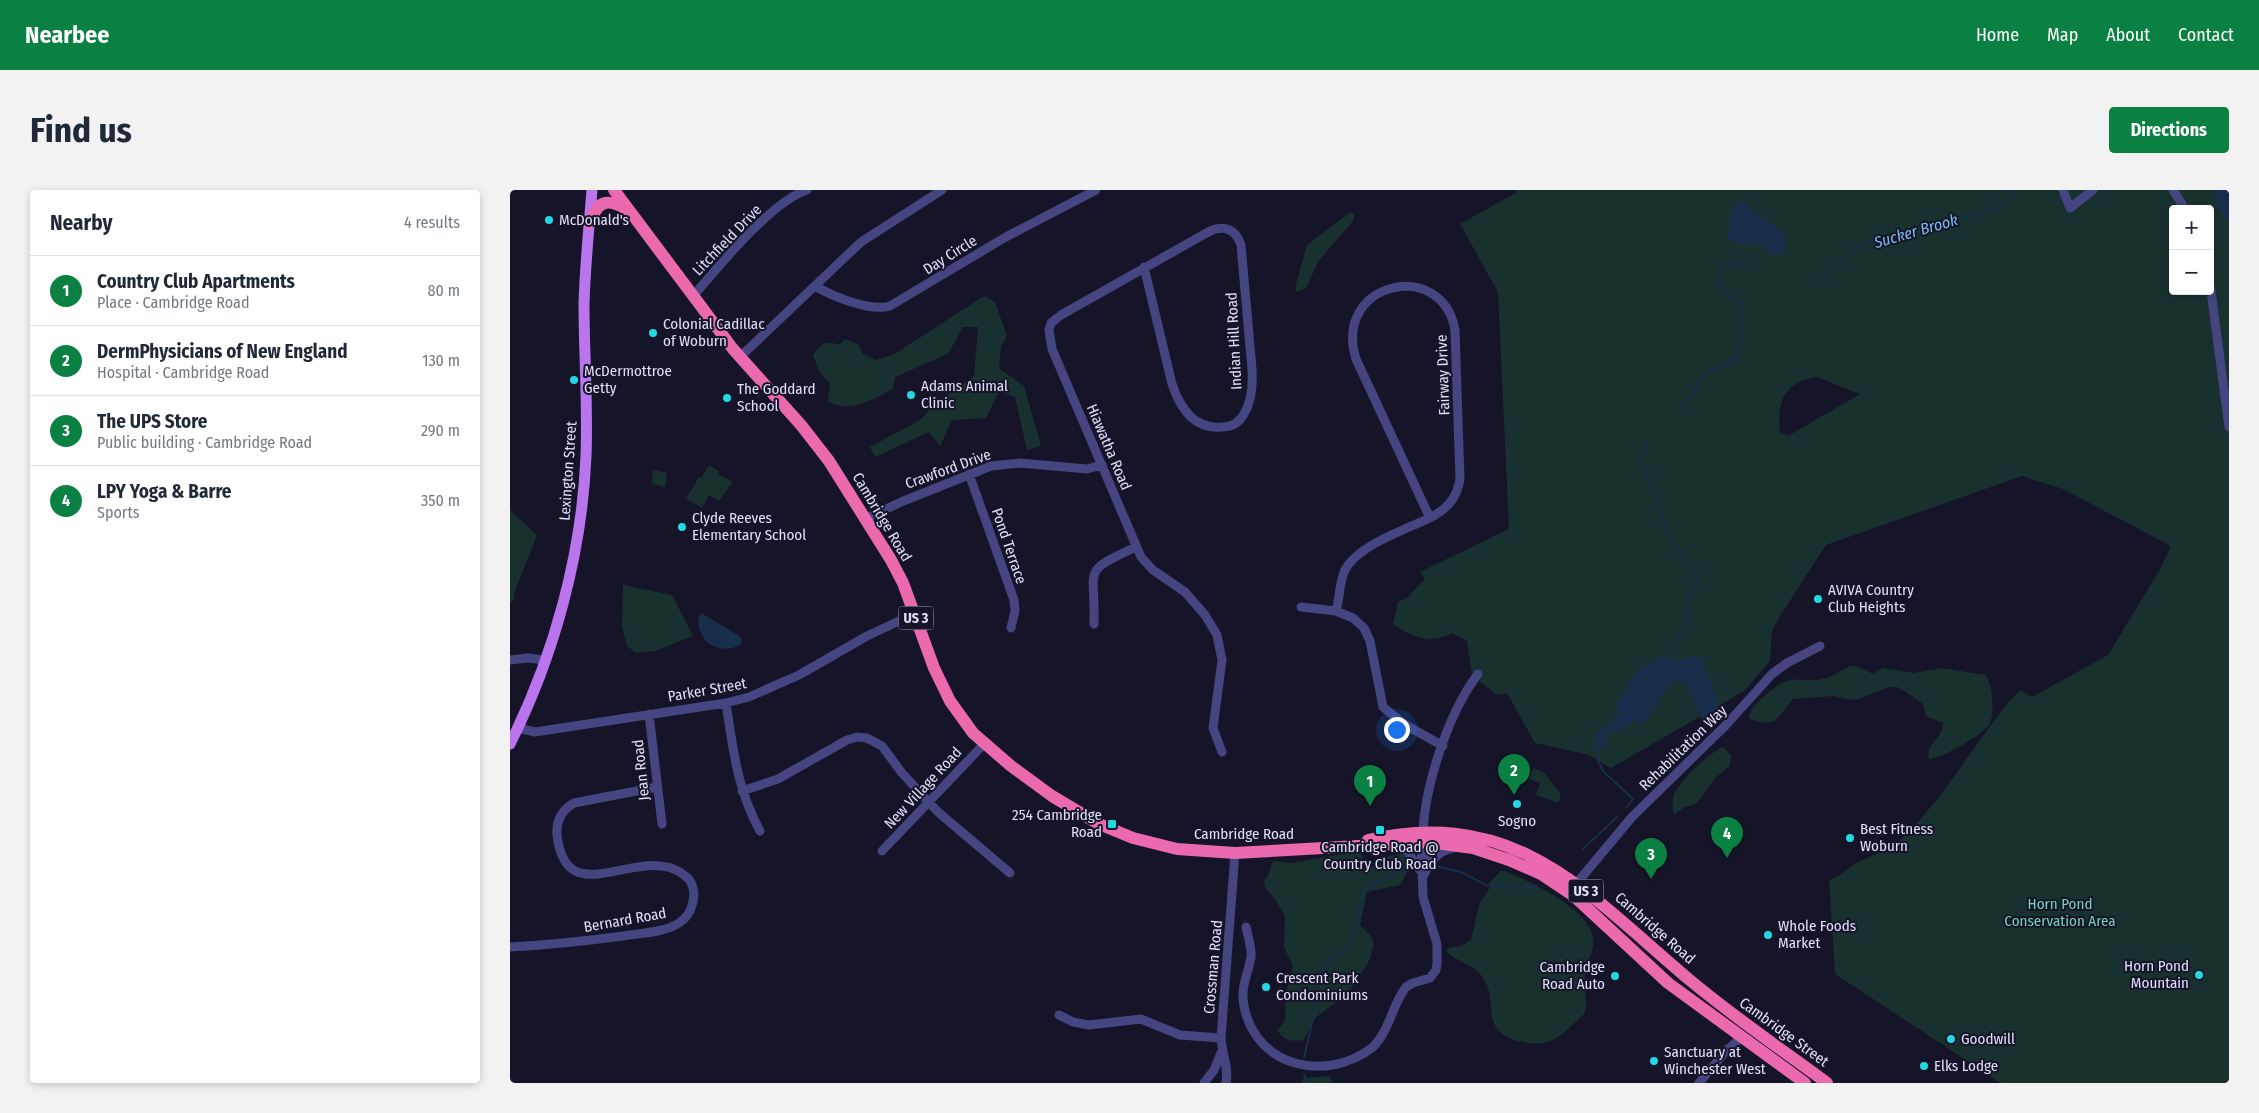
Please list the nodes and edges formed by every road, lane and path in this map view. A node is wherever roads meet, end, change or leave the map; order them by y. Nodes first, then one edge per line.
1 (592, 190) edge
2 (614, 190) edge
3 (807, 190) edge
4 (942, 190) edge
5 (1096, 190) edge
6 (2063, 190) edge
7 (2093, 190) edge
8 (2173, 190) edge
9 (2182, 205) edge
10 (628, 210) junction
11 (590, 224) junction
12 (1230, 229) joint
13 (1144, 267) junction
14 (815, 286) junction
15 (694, 295) junction
16 (2211, 295) edge
17 (740, 357) junction
18 (2229, 427) edge
19 (1102, 465) junction
20 (969, 474) junction
21 (867, 518) junction
22 (1430, 518) junction
23 (1136, 547) junction
24 (1301, 607) dead end
25 (1336, 611) junction
26 (914, 614) junction
27 (1094, 624) dead end
28 (1011, 628) dead end
29 (1820, 646) dead end
30 (510, 660) edge
31 (545, 660) junction
32 (1478, 674) dead end
33 (726, 703) junction
34 (649, 714) junction
35 (518, 728) junction
36 (510, 744) edge
37 (984, 744) junction
38 (1443, 746) junction
39 (1222, 752) dead end
40 (656, 787) junction
41 (742, 791) junction
42 (928, 801) junction
43 (662, 824) dead end
44 (760, 831) dead end
45 (1424, 839) junction
46 (1391, 844) junction
47 (1336, 848) junction
48 (1473, 848) junction
49 (882, 851) dead end
50 (1235, 853) junction
51 (1010, 872) dead end
52 (1425, 873) junction
53 (1576, 884) junction
54 (1246, 927) dead end
55 (1639, 937) junction
56 (510, 947) edge
57 (1630, 947) junction
58 (1722, 1006) joint
59 (1059, 1014) dead end
60 (1707, 1014) junction
61 (1742, 1037) junction
62 (1221, 1038) junction
63 (1726, 1051) junction
64 (1222, 1052) junction
65 (1806, 1068) junction
66 (1802, 1081) edge
67 (1204, 1083) edge
68 (1226, 1083) edge
69 (1698, 1083) edge
70 (1827, 1083) edge

1 - 11 main road, Lexington Street
2 - 10 highway, Cambridge Road / US 3
3 - 15 street, Litchfield Drive
4 - 14 street
5 - 14 street, Day Circle
6 - 7 street
8 - 9 street
10 - 11 highway
10 - 15 highway, Cambridge Road / US 3
11 - 31 main road, Lexington Street
12 - 13 street, Hiawatha Road
12 - 13 street, Indian Hill Road
13 - 19 street, Hiawatha Road
14 - 17 street
15 - 17 highway, Cambridge Road / US 3
16 - 18 street
17 - 21 highway, Cambridge Road / US 3
19 - 20 street, Crawford Drive
19 - 23 street, Hiawatha Road
20 - 21 street, Crawford Drive
20 - 28 street, Pond Terrace
21 - 26 highway, Cambridge Road / US 3
22 - 22 street, Fairway Drive
22 - 25 street, Fairway Drive
23 - 27 street
23 - 39 street, Hiawatha Road
24 - 25 street
25 - 38 street
26 - 33 street, Parker Street
26 - 37 highway, Cambridge Road / US 3
29 - 53 street, Rehabilitation Way
30 - 31 street
31 - 35 main road, Lexington Street
32 - 38 street
33 - 34 street, Parker Street
33 - 41 street
34 - 35 street, Parker Street
34 - 40 street, Jean Road
35 - 36 main road, Lexington Street
37 - 42 street, New Village Road
37 - 50 highway, Cambridge Road / US 3
38 - 45 street
40 - 43 street, Jean Road
40 - 56 street, Bernard Road
41 - 42 street
41 - 44 street
42 - 49 street, New Village Road
42 - 51 street
45 - 46 highway, Cambridge Road / US 3
45 - 47 highway, Cambridge Road / US 3
45 - 48 highway, Cambridge Road / US 3
45 - 52 street
45 - 53 highway, Cambridge Road / US 3
46 - 47 highway, Cambridge Road / US 3
46 - 52 street
47 - 50 highway, Cambridge Road / US 3
48 - 52 street
48 - 57 highway, Cambridge Road / US 3
50 - 62 street, Crossman Road
52 - 54 street
53 - 55 highway, Cambridge Road / US 3
55 - 57 highway
55 - 58 highway, Cambridge Road / US 3
57 - 60 highway, Cambridge Road / US 3
58 - 65 highway, Cambridge Street / US 3
59 - 62 street
60 - 61 highway, Cambridge Street / US 3
60 - 63 street
61 - 63 street
61 - 66 highway, Cambridge Street / US 3
62 - 64 street, Crossman Road
63 - 69 street
64 - 67 street
64 - 68 street, Crossman Road
65 - 66 highway
65 - 70 highway, Cambridge Street / US 3

